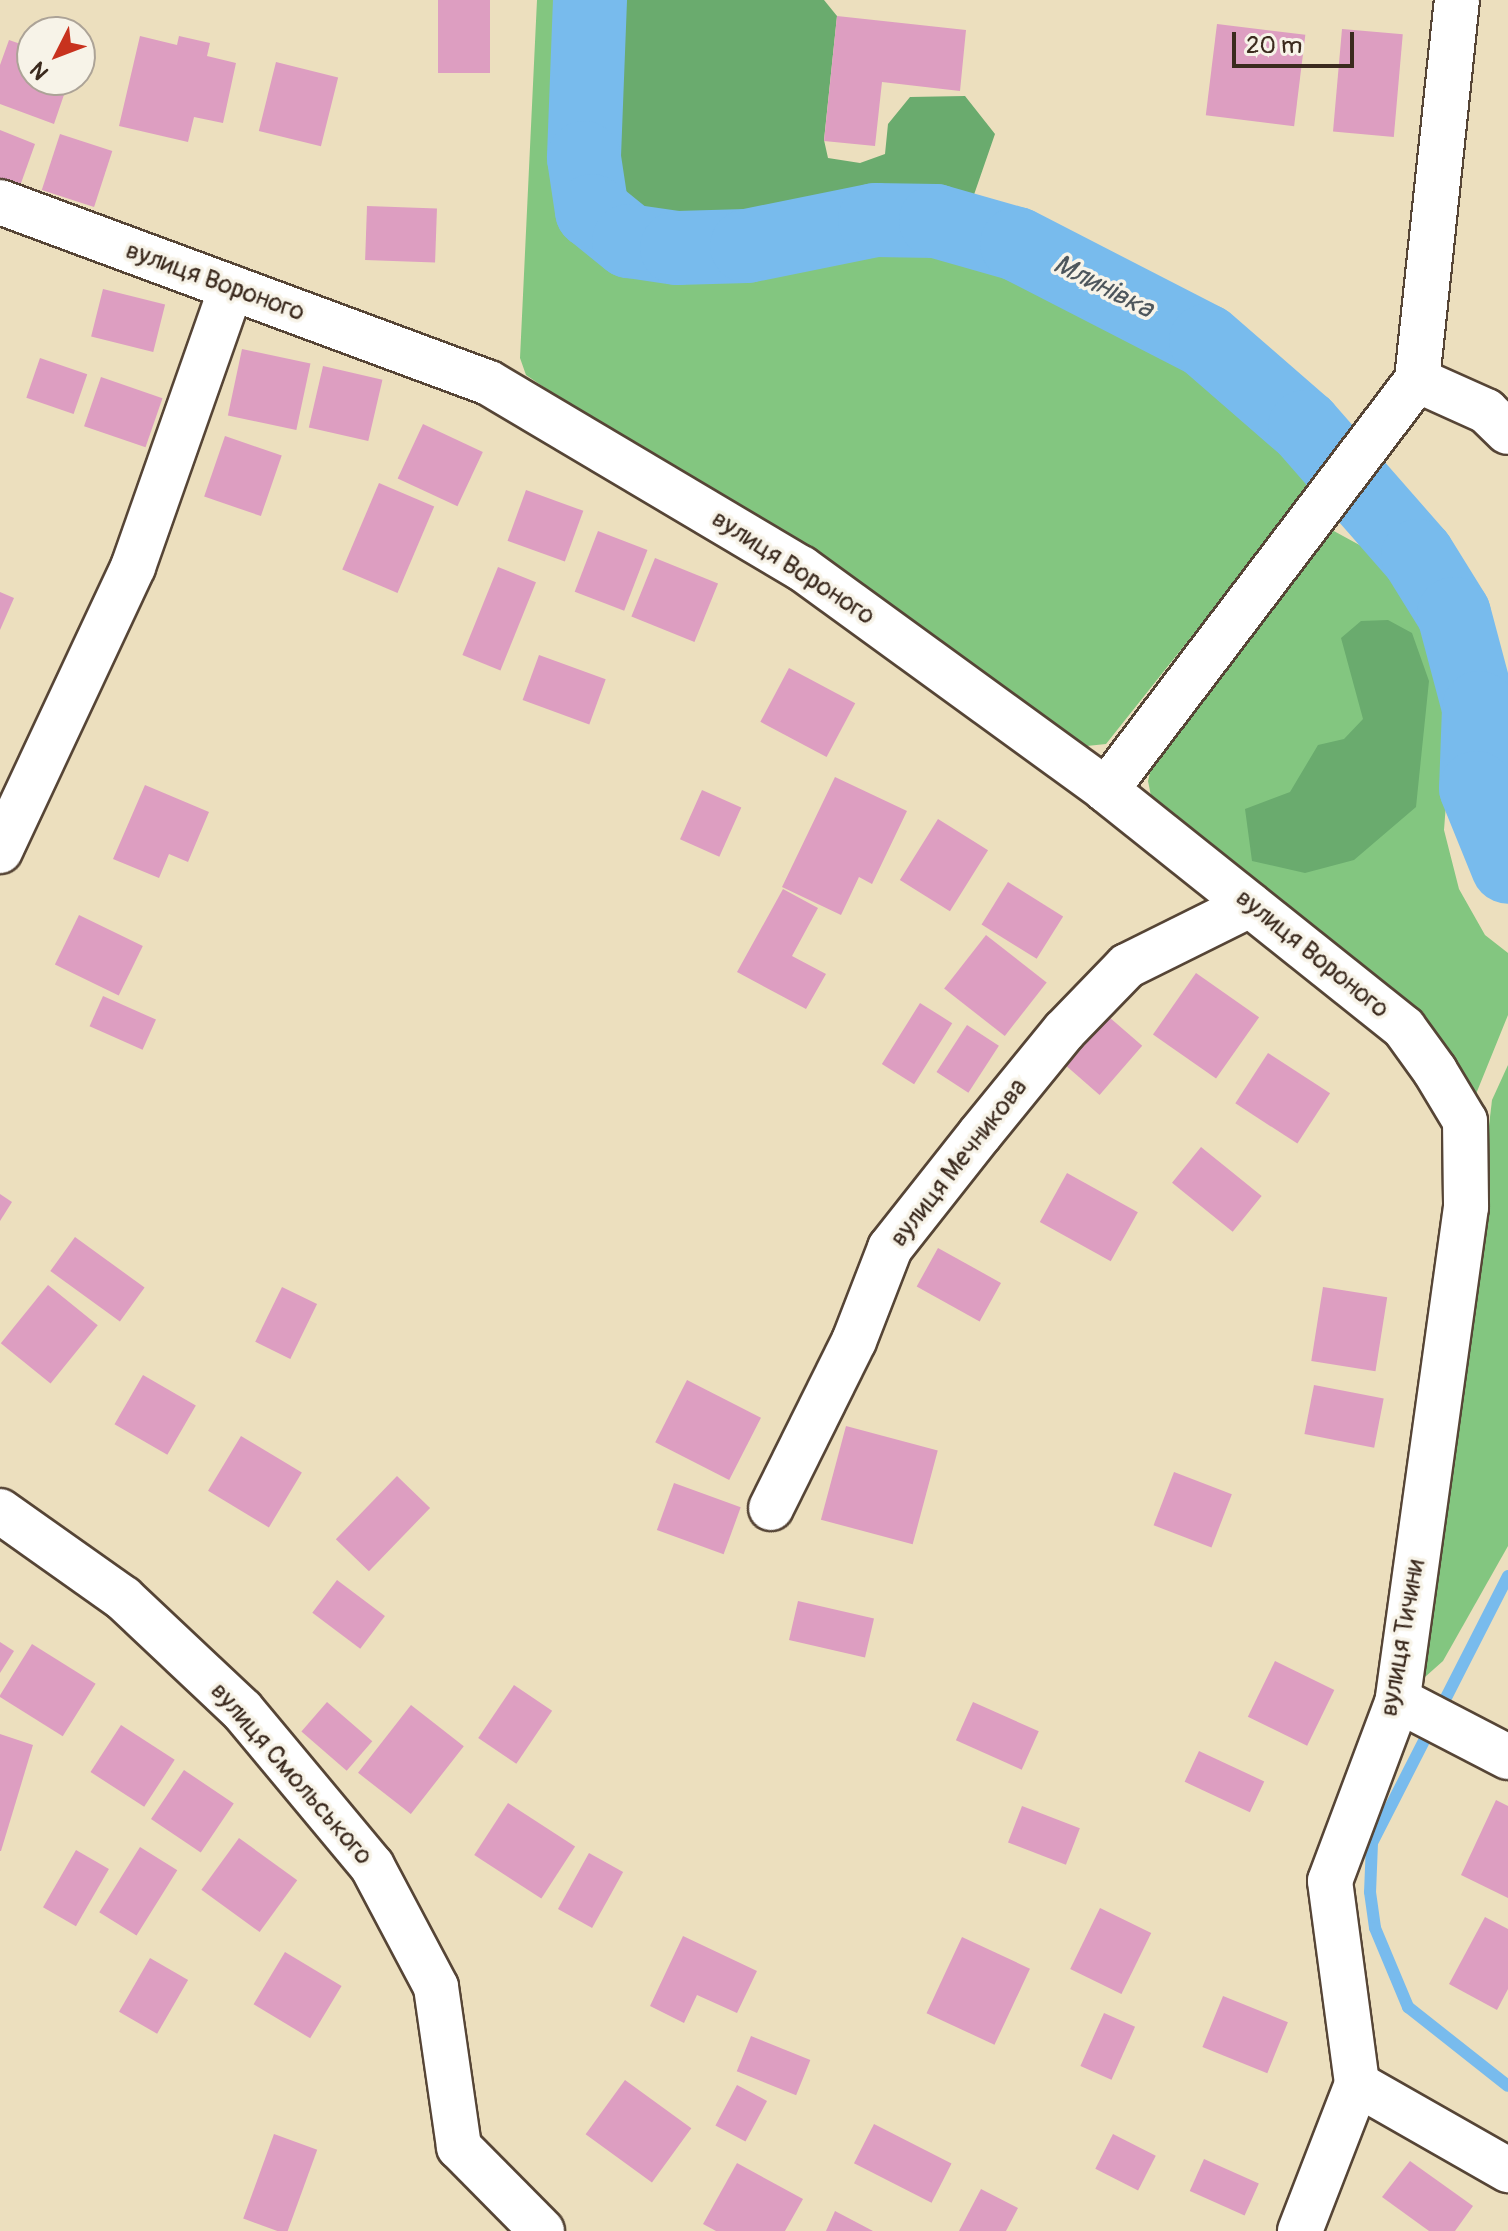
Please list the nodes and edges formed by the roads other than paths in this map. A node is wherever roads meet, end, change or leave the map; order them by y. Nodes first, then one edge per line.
1 (1457, 0) edge
2 (0, 202) edge
3 (231, 288) junction
4 (1417, 380) junction
5 (1508, 432) edge
6 (1106, 790) junction
7 (0, 851) edge
8 (1250, 905) junction
9 (1465, 1121) joint
10 (771, 1508) dead end
11 (0, 1511) edge
12 (1407, 1704) junction
13 (1501, 1753) edge
14 (1357, 2084) junction
15 (1508, 2170) edge
16 (542, 2231) edge
17 (1300, 2231) edge

1 - 4 street
2 - 3 street, вулиця Вороного
3 - 6 street, вулиця Вороного
3 - 7 street
4 - 5 street
4 - 6 street
6 - 8 street, вулиця Вороного
8 - 9 street, вулиця Вороного
8 - 10 street, вулиця Мечникова
9 - 12 street, вулиця Тичини
11 - 16 street, вулиця Смольського
12 - 13 street
12 - 14 street, вулиця Тичини
14 - 15 street
14 - 17 street, вулиця Тичини

